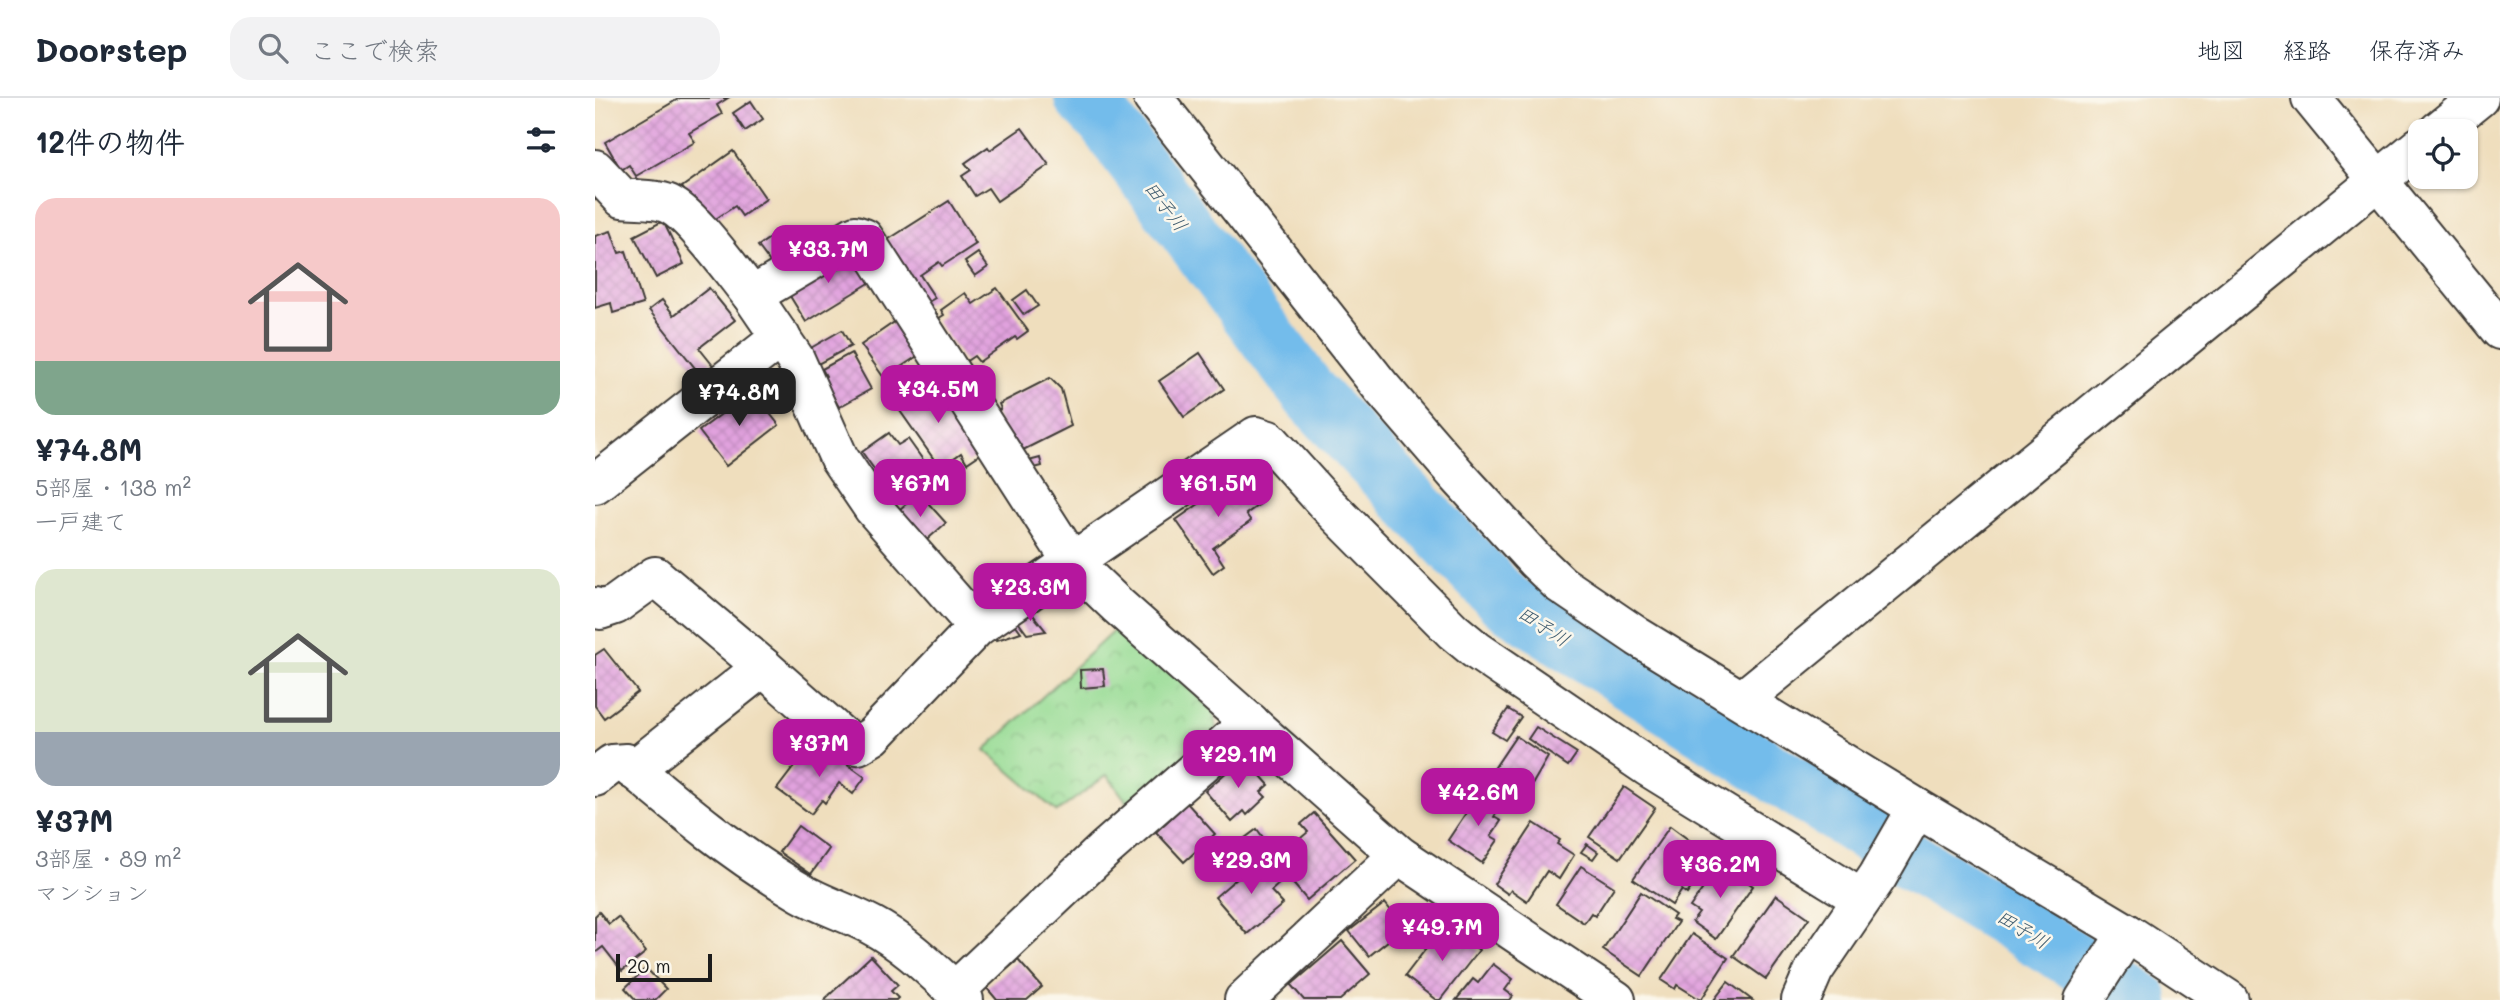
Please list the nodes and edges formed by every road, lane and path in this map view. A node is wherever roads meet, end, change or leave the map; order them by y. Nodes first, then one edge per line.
1 (1153, 98) edge
2 (2311, 98) edge
3 (2479, 98) edge
4 (2453, 119) edge
5 (2408, 156) edge
6 (595, 169) edge
7 (2378, 181) junction
8 (752, 296) junction
9 (2500, 330) edge
10 (781, 338) junction
11 (595, 484) edge
12 (1072, 562) junction
13 (595, 607) edge
14 (977, 627) junction
15 (763, 667) junction
16 (1742, 700) junction
17 (1250, 722) junction
18 (633, 770) junction
19 (595, 776) edge
20 (1912, 816) junction
21 (1399, 855) junction
22 (1870, 887) junction
23 (2121, 941) junction
24 (960, 996) edge
25 (1253, 997) edge
26 (1616, 1000) edge
27 (1801, 1000) edge
28 (2084, 1000) edge
29 (2229, 1000) edge

1 - 16 street
2 - 7 street
3 - 4 street
5 - 7 street
6 - 8 street
7 - 9 street
7 - 16 street
8 - 10 street
8 - 12 street
10 - 11 street
10 - 14 street
12 - 14 street
12 - 17 street
12 - 22 street
13 - 15 street
14 - 15 street
15 - 18 street
16 - 20 street
17 - 21 street
17 - 24 street
18 - 19 street
18 - 24 street
20 - 22 street
20 - 23 street
21 - 25 street
21 - 26 street
22 - 27 street
23 - 28 street
23 - 29 street

